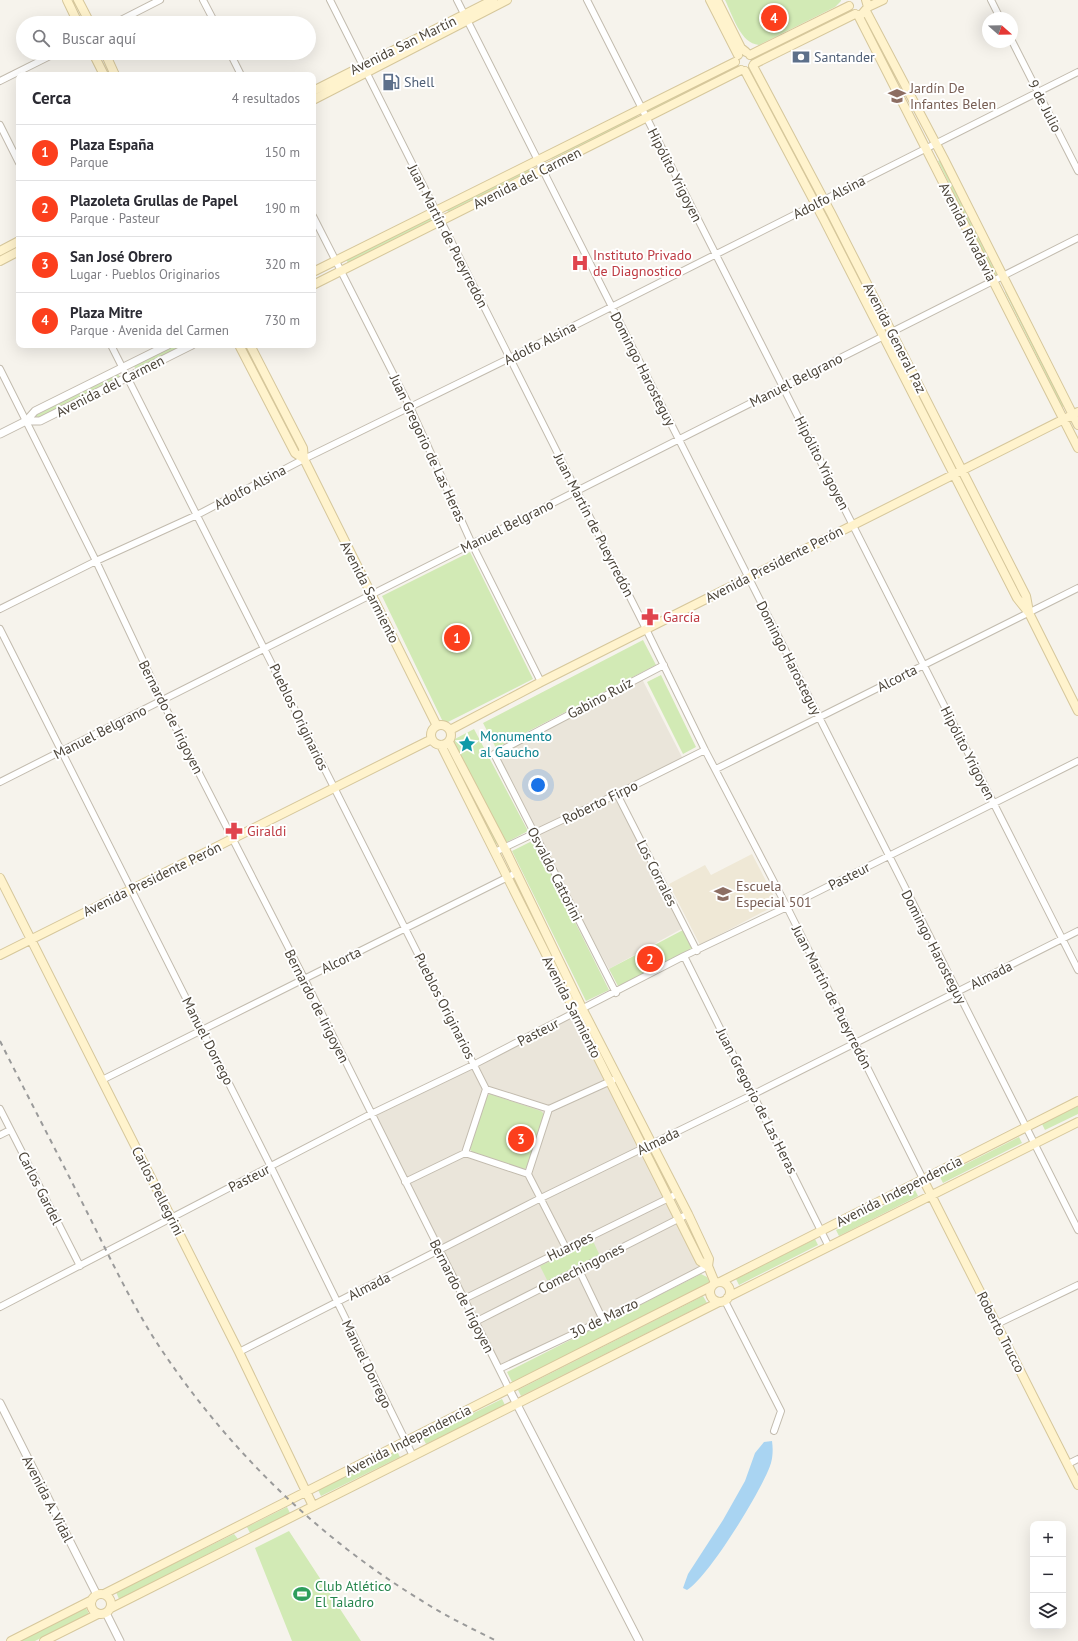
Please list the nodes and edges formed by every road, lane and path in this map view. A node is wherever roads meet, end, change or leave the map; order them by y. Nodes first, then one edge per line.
1 (67, 0) edge
2 (78, 0) edge
3 (160, 0) edge
4 (204, 0) edge
5 (330, 0) edge
6 (457, 0) edge
7 (493, 0) edge
8 (507, 0) edge
9 (587, 0) edge
10 (710, 0) edge
11 (717, 0) edge
12 (883, 0) edge
13 (991, 0) edge
14 (849, 2) edge
15 (867, 6) edge
16 (997, 12) edge
17 (857, 15) junction
18 (75, 16) edge
19 (86, 16) edge
20 (129, 16) edge
21 (212, 16) edge
22 (465, 17) junction
23 (1016, 48) edge
24 (748, 54) junction
25 (736, 59) junction
26 (42, 60) edge
27 (96, 60) edge
28 (108, 60) edge
29 (234, 60) edge
30 (754, 65) junction
31 (364, 68) junction
32 (743, 71) junction
33 (18, 72) edge
34 (102, 72) edge
35 (114, 72) edge
36 (240, 72) edge
37 (1078, 72) edge
38 (16, 73) edge
39 (0, 81) edge
40 (316, 90) edge
41 (1038, 92) junction
42 (316, 98) edge
43 (641, 108) junction
44 (646, 118) junction
45 (0, 125) edge
46 (936, 143) junction
47 (926, 148) junction
48 (16, 157) edge
49 (537, 160) junction
50 (542, 170) junction
51 (1078, 171) edge
52 (824, 199) junction
53 (815, 203) junction
54 (436, 211) junction
55 (441, 221) junction
56 (316, 222) edge
57 (1078, 238) edge
58 (16, 243) edge
59 (0, 251) edge
60 (16, 253) edge
61 (716, 254) junction
62 (0, 261) edge
63 (336, 261) junction
64 (316, 271) edge
65 (341, 271) junction
66 (1003, 276) junction
67 (993, 281) junction
68 (316, 284) edge
69 (612, 307) junction
70 (892, 332) junction
71 (882, 337) junction
72 (112, 348) edge
73 (162, 348) edge
74 (186, 348) edge
75 (240, 348) edge
76 (252, 348) edge
77 (510, 358) junction
78 (122, 368) junction
79 (0, 369) edge
80 (128, 378) junction
81 (783, 387) junction
82 (410, 407) junction
83 (1075, 413) edge
84 (1063, 419) junction
85 (26, 420) junction
86 (1078, 425) edge
87 (0, 434) edge
88 (679, 440) junction
89 (1078, 448) edge
90 (304, 459) junction
91 (962, 470) junction
92 (954, 473) junction
93 (577, 491) junction
94 (197, 516) junction
95 (853, 525) junction
96 (472, 544) junction
97 (96, 562) junction
98 (748, 578) junction
99 (1078, 588) edge
100 (371, 594) junction
101 (0, 609) edge
102 (1029, 613) junction
103 (0, 629) edge
104 (646, 629) junction
105 (265, 648) junction
106 (664, 665) junction
107 (924, 665) junction
108 (541, 682) junction
109 (162, 701) junction
110 (1078, 711) edge
111 (819, 717) junction
112 (437, 726) junction
113 (450, 730) junction
114 (432, 739) junction
115 (445, 743) junction
116 (705, 750) junction
117 (62, 751) junction
118 (494, 754) joint
119 (1078, 761) edge
120 (716, 769) junction
121 (0, 782) edge
122 (334, 788) junction
123 (617, 794) junction
124 (994, 803) junction
125 (535, 834) junction
126 (233, 839) junction
127 (504, 848) junction
128 (495, 852) junction
129 (888, 856) junction
130 (516, 873) junction
131 (0, 878) edge
132 (508, 878) junction
133 (131, 888) junction
134 (787, 907) junction
135 (406, 928) junction
136 (1078, 931) edge
137 (30, 939) junction
138 (1062, 939) junction
139 (697, 951) junction
140 (0, 956) edge
141 (684, 956) junction
142 (1078, 970) edge
143 (304, 978) junction
144 (957, 992) junction
145 (616, 993) junction
146 (579, 1012) junction
147 (202, 1030) junction
148 (855, 1044) junction
149 (475, 1064) junction
150 (618, 1077) junction
151 (102, 1080) junction
152 (610, 1081) junction
153 (486, 1089) junction
154 (754, 1094) junction
155 (1078, 1101) edge
156 (0, 1109) edge
157 (549, 1109) junction
158 (371, 1114) junction
159 (1078, 1122) edge
160 (1026, 1127) junction
161 (10, 1130) junction
162 (0, 1135) edge
163 (1034, 1144) junction
164 (647, 1147) junction
165 (465, 1153) junction
166 (271, 1167) junction
167 (528, 1174) junction
168 (923, 1179) junction
169 (405, 1182) junction
170 (677, 1194) junction
171 (932, 1195) junction
172 (668, 1197) junction
173 (541, 1198) junction
174 (688, 1214) junction
175 (172, 1218) junction
176 (679, 1219) junction
177 (1078, 1230) edge
178 (822, 1231) junction
179 (830, 1247) junction
180 (566, 1248) junction
181 (439, 1250) junction
182 (80, 1266) junction
183 (708, 1266) junction
184 (579, 1270) junction
185 (716, 1284) junction
186 (1078, 1285) edge
187 (464, 1299) junction
188 (724, 1300) junction
189 (336, 1302) junction
190 (0, 1307) edge
191 (603, 1320) junction
192 (475, 1322) junction
193 (997, 1324) junction
194 (239, 1352) junction
195 (499, 1369) junction
196 (509, 1389) junction
197 (0, 1403) edge
198 (517, 1404) junction
199 (774, 1431) dead end
200 (406, 1441) junction
201 (413, 1456) junction
202 (1078, 1459) edge
203 (1068, 1464) junction
204 (1078, 1485) edge
205 (307, 1492) junction
206 (313, 1506) junction
207 (97, 1596) junction
208 (105, 1612) junction
209 (12, 1641) edge
210 (44, 1641) edge
211 (120, 1641) edge
212 (638, 1641) edge

1 - 18 main road
2 - 19 main road
3 - 20 street
4 - 21 street
5 - 31 street, Juan Martín de Pueyrredón
6 - 22 street, Domingo Harosteguy
7 - 22 main road, Avenida San Martín
8 - 22 main road
9 - 43 street, Hipólito Yrigoyen
10 - 25 main road
11 - 24 main road
12 - 15 main road
13 - 16 street
14 - 17 main road, Avenida Rivadavia
14 - 24 main road
15 - 17 main road
15 - 46 main road, Avenida Rivadavia
17 - 30 main road
17 - 47 main road, Avenida Rivadavia
22 - 31 main road, Avenida San Martín
22 - 49 street, Domingo Harosteguy
23 - 41 street, 9 de Julio
24 - 25 main road
24 - 30 main road
25 - 32 main road
25 - 43 main road, Avenida del Carmen
26 - 33 street
27 - 34 main road
28 - 35 main road
29 - 36 street
30 - 32 main road
30 - 52 main road, Avenida General Paz
31 - 40 main road, Avenida San Martín
31 - 42 main road, Avenida San Martín
31 - 54 street, Juan Martín de Pueyrredón
32 - 44 main road, Avenida del Carmen
32 - 53 main road, Avenida General Paz
37 - 41 street, Adolfo Alsina
38 - 39 street
41 - 46 street, Adolfo Alsina
41 - 51 street, 9 de Julio
43 - 44 street, Hipólito Yrigoyen
43 - 49 main road, Avenida del Carmen
44 - 50 main road, Avenida del Carmen
44 - 61 street, Hipólito Yrigoyen
45 - 48 street
46 - 47 street, Adolfo Alsina
46 - 66 main road, Avenida Rivadavia
47 - 52 street, Adolfo Alsina
47 - 67 main road, Avenida Rivadavia
49 - 50 street, Domingo Harosteguy
49 - 54 main road, Avenida del Carmen
50 - 55 main road, Avenida del Carmen
50 - 69 street, Domingo Harosteguy
52 - 53 street, Adolfo Alsina
52 - 70 main road, Avenida General Paz
53 - 61 street, Adolfo Alsina
53 - 71 main road, Avenida General Paz
54 - 55 street, Juan Martín de Pueyrredón
54 - 63 main road, Avenida del Carmen
55 - 65 main road, Avenida del Carmen
55 - 77 street, Juan Martín de Pueyrredón
56 - 63 street, Juan Gregorio de Las Heras
57 - 66 street, Manuel Belgrano
58 - 59 main road
60 - 62 main road
61 - 69 street, Adolfo Alsina
61 - 81 street, Hipólito Yrigoyen
63 - 64 main road, Avenida del Carmen
63 - 65 street, Juan Gregorio de Las Heras
65 - 68 main road, Avenida del Carmen
65 - 82 street, Juan Gregorio de Las Heras
66 - 67 street, Manuel Belgrano
66 - 83 main road, Avenida Rivadavia
67 - 70 street, Manuel Belgrano
67 - 84 main road, Avenida Rivadavia
69 - 77 street, Adolfo Alsina
69 - 88 street, Domingo Harosteguy
70 - 71 street, Manuel Belgrano
70 - 91 main road, Avenida General Paz
71 - 81 street, Manuel Belgrano
71 - 92 main road, Avenida General Paz
72 - 78 street, Pueblos Originarios
73 - 78 street, Avenida del Carmen
74 - 80 street, Avenida del Carmen
75 - 90 main road, Avenida Sarmiento
76 - 90 main road, Avenida Sarmiento
77 - 82 street, Adolfo Alsina
77 - 93 street, Juan Martín de Pueyrredón
78 - 80 street, Pueblos Originarios
78 - 85 street, Avenida del Carmen
79 - 85 street, Bernardo de Irigoyen
80 - 85 street, Avenida del Carmen
80 - 94 street, Pueblos Originarios
81 - 88 street, Manuel Belgrano
81 - 95 street, Hipólito Yrigoyen
82 - 90 street, Adolfo Alsina
82 - 96 street, Juan Gregorio de Las Heras
83 - 84 main road, Avenida Presidente Perón
83 - 86 main road, Avenida Rivadavia
84 - 89 main road, Avenida Rivadavia
84 - 91 main road, Avenida Presidente Perón
85 - 87 street, Avenida del Carmen
85 - 97 street, Bernardo de Irigoyen
88 - 93 street, Manuel Belgrano
88 - 98 street, Domingo Harosteguy
90 - 94 street, Adolfo Alsina
90 - 100 main road, Avenida Sarmiento
91 - 92 main road, Avenida Presidente Perón
91 - 102 main road, Avenida General Paz
92 - 95 main road, Avenida Presidente Perón
92 - 102 main road, Avenida General Paz
93 - 96 street, Manuel Belgrano
93 - 104 street, Juan Martín de Pueyrredón
94 - 97 street, Adolfo Alsina
94 - 105 street, Pueblos Originarios
95 - 98 main road, Avenida Presidente Perón
95 - 107 street, Hipólito Yrigoyen
96 - 100 street, Manuel Belgrano
96 - 108 street, Juan Gregorio de Las Heras
97 - 101 street, Adolfo Alsina
97 - 109 street, Bernardo de Irigoyen
98 - 104 main road, Avenida Presidente Perón
98 - 111 street, Domingo Harosteguy
99 - 102 street, Alcorta
100 - 105 street, Manuel Belgrano
100 - 112 main road, Avenida Sarmiento
102 - 107 street, Alcorta
102 - 110 main road, Avenida General Paz
103 - 117 street, Manuel Dorrego
104 - 106 street, Juan Martín de Pueyrredón
104 - 108 main road, Avenida Presidente Perón
105 - 109 street, Manuel Belgrano
105 - 122 street, Pueblos Originarios
106 - 116 street, Juan Martín de Pueyrredón
106 - 118 street, Gabino Ruíz
107 - 111 street, Alcorta
107 - 124 street, Hipólito Yrigoyen
108 - 113 main road, Avenida Presidente Perón
109 - 117 street, Manuel Belgrano
109 - 126 street, Bernardo de Irigoyen
111 - 120 street, Alcorta
111 - 129 street, Domingo Harosteguy
112 - 113 main road
112 - 114 main road
113 - 115 main road
114 - 115 main road
114 - 122 main road, Avenida Presidente Perón
115 - 127 main road, Avenida Sarmiento
115 - 128 main road, Avenida Sarmiento
116 - 120 street, Juan Martín de Pueyrredón
116 - 123 street, Roberto Firpo
117 - 121 street, Manuel Belgrano
117 - 133 street, Manuel Dorrego
118 - 125 street, Osvaldo Cattorini
119 - 124 street, Pasteur
120 - 134 street, Juan Martín de Pueyrredón
122 - 126 main road, Avenida Presidente Perón
122 - 135 street, Pueblos Originarios
123 - 125 street, Roberto Firpo
123 - 139 street, Los Corrales
124 - 129 street, Pasteur
124 - 138 street, Hipólito Yrigoyen
125 - 127 street, Roberto Firpo
125 - 145 street, Osvaldo Cattorini
126 - 133 main road, Avenida Presidente Perón
126 - 143 street, Bernardo de Irigoyen
127 - 128 street, Roberto Firpo
127 - 130 main road, Avenida Sarmiento
128 - 132 main road, Avenida Sarmiento
129 - 134 street, Pasteur
129 - 144 street, Domingo Harosteguy
130 - 132 street, Alcorta
130 - 146 main road, Avenida Sarmiento
131 - 137 main road, Carlos Pellegrini
132 - 135 street, Alcorta
132 - 146 main road, Avenida Sarmiento
133 - 137 main road, Avenida Presidente Perón
133 - 147 street, Manuel Dorrego
134 - 139 street, Pasteur
134 - 148 street, Juan Martín de Pueyrredón
135 - 143 street, Alcorta
135 - 149 street, Pueblos Originarios
136 - 138 street, Almada
137 - 140 main road, Avenida Presidente Perón
137 - 151 main road, Carlos Pellegrini
138 - 142 street, Hipólito Yrigoyen
138 - 144 street, Almada
139 - 141 street, Pasteur
141 - 145 street, Pasteur
141 - 154 street, Juan Gregorio de Las Heras
143 - 147 street, Alcorta
143 - 158 street, Bernardo de Irigoyen
144 - 148 street, Almada
144 - 160 street, Domingo Harosteguy
145 - 146 street, Pasteur
146 - 149 street, Pasteur
146 - 150 main road, Avenida Sarmiento
146 - 152 main road, Avenida Sarmiento
147 - 151 street, Alcorta
147 - 166 street, Manuel Dorrego
148 - 154 street, Almada
148 - 168 street, Juan Martín de Pueyrredón
149 - 153 street, Pueblos Originarios
149 - 158 street, Pasteur
150 - 152 street
150 - 164 main road, Avenida Sarmiento
151 - 175 main road, Carlos Pellegrini
152 - 157 street
152 - 164 main road, Avenida Sarmiento
153 - 157 street
153 - 165 street
154 - 164 street, Almada
154 - 178 street, Juan Gregorio de Las Heras
155 - 160 main road, Avenida Independencia
156 - 161 street, Carlos Gardel
157 - 167 street
158 - 166 street, Pasteur
158 - 169 street, Bernardo de Irigoyen
159 - 163 main road, Avenida Independencia
160 - 163 street, Domingo Harosteguy
160 - 168 main road, Avenida Independencia
161 - 162 street
161 - 182 street, Carlos Gardel
163 - 171 main road, Avenida Independencia
163 - 177 street, Domingo Harosteguy
164 - 170 main road, Avenida Sarmiento
164 - 172 main road, Avenida Sarmiento
164 - 173 street, Almada
165 - 167 street
165 - 169 street
166 - 175 street, Pasteur
166 - 189 street, Manuel Dorrego
167 - 173 street
168 - 171 main road, Roberto Trucco
168 - 178 main road, Avenida Independencia
169 - 181 street, Bernardo de Irigoyen
170 - 172 street, Huarpes
170 - 174 main road, Avenida Sarmiento
171 - 179 main road, Avenida Independencia
171 - 193 main road, Roberto Trucco
172 - 176 main road, Avenida Sarmiento
172 - 180 street, Huarpes
173 - 180 street
173 - 181 street, Almada
174 - 176 street, Comechingones
174 - 183 main road, Avenida Sarmiento
175 - 182 street, Pasteur
175 - 194 main road, Carlos Pellegrini
176 - 183 main road, Avenida Sarmiento
176 - 184 street, Comechingones
178 - 179 street, Juan Gregorio de Las Heras
178 - 185 main road, Avenida Independencia
179 - 188 main road, Avenida Independencia
180 - 187 street, Huarpes
181 - 187 street, Bernardo de Irigoyen
181 - 189 street, Almada
182 - 190 street, Pasteur
183 - 185 main road, Avenida Sarmiento
183 - 191 street, 30 de Marzo
184 - 191 street
184 - 192 street, Comechingones
185 - 188 main road
185 - 188 main road
185 - 196 main road, Avenida Independencia
186 - 193 street
187 - 192 street, Bernardo de Irigoyen
188 - 198 main road, Avenida Independencia
188 - 199 street
189 - 194 street, Almada
189 - 200 street, Manuel Dorrego
191 - 195 street, 30 de Marzo
192 - 195 street, Bernardo de Irigoyen
193 - 203 main road, Roberto Trucco
194 - 205 main road, Carlos Pellegrini
195 - 196 street, Bernardo de Irigoyen
196 - 198 street, Bernardo de Irigoyen
196 - 200 main road, Avenida Independencia
197 - 207 street, Avenida A. Vidal
198 - 201 main road, Avenida Independencia
198 - 212 street, Bernardo de Irigoyen
200 - 201 street, Manuel Dorrego
200 - 205 main road, Avenida Independencia
201 - 206 main road, Avenida Independencia
202 - 203 street
203 - 204 main road, Roberto Trucco
205 - 206 main road, Carlos Pellegrini
205 - 207 main road, Avenida Independencia
206 - 208 main road, Avenida Independencia
207 - 208 main road
207 - 208 main road
207 - 209 main road, Avenida Independencia
208 - 210 main road, Avenida Independencia
208 - 211 street

